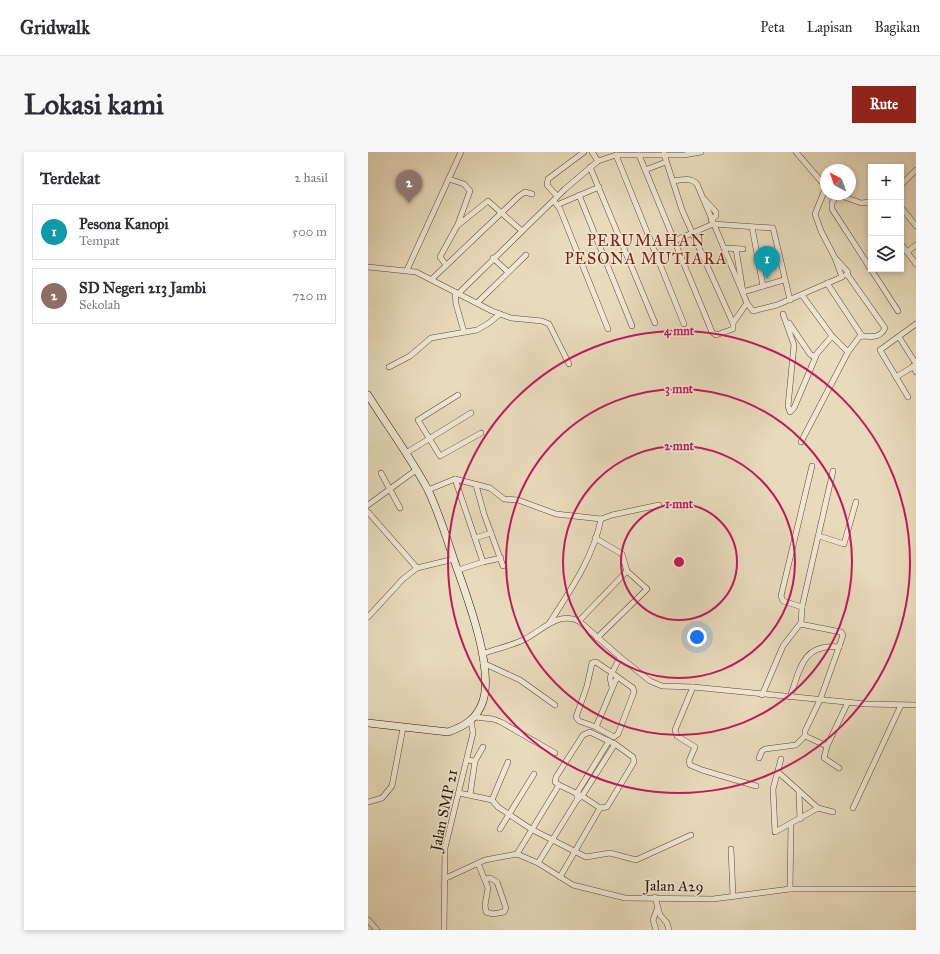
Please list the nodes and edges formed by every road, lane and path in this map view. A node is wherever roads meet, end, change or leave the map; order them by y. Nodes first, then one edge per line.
1 (461, 152) edge
2 (584, 152) edge
3 (592, 152) edge
4 (701, 152) edge
5 (796, 152) edge
6 (648, 153) edge
7 (639, 154) junction
8 (668, 154) edge
9 (616, 155) junction
10 (598, 160) junction
11 (666, 162) junction
12 (590, 167) junction
13 (645, 170) junction
14 (916, 170) edge
15 (449, 179) junction
16 (820, 180) edge
17 (673, 181) junction
18 (904, 182) edge
19 (599, 187) junction
20 (532, 194) dead end
21 (557, 196) junction
22 (579, 196) junction
23 (821, 200) edge
24 (834, 200) edge
25 (853, 200) edge
26 (555, 203) junction
27 (868, 203) edge
28 (904, 211) edge
29 (502, 212) junction
30 (712, 222) junction
31 (457, 226) junction
32 (916, 226) edge
33 (752, 227) junction
34 (522, 231) junction
35 (692, 232) junction
36 (674, 241) junction
37 (916, 245) edge
38 (724, 248) junction
39 (904, 248) edge
40 (736, 249) junction
41 (743, 249) dead end
42 (907, 252) junction
43 (526, 255) dead end
44 (493, 258) junction
45 (835, 258) junction
46 (916, 264) edge
47 (446, 265) junction
48 (368, 267) edge
49 (407, 270) junction
50 (508, 272) junction
51 (847, 274) junction
52 (842, 277) junction
53 (432, 279) junction
54 (784, 280) junction
55 (827, 284) junction
56 (763, 286) junction
57 (743, 292) junction
58 (457, 293) junction
59 (802, 295) junction
60 (790, 300) junction
61 (477, 303) junction
62 (747, 303) junction
63 (777, 305) junction
64 (898, 311) dead end
65 (500, 314) junction
66 (783, 314) junction
67 (655, 323) dead end
68 (733, 323) junction
69 (684, 324) dead end
70 (916, 324) edge
71 (632, 326) dead end
72 (608, 329) dead end
73 (464, 332) junction
74 (832, 336) junction
75 (862, 336) junction
76 (898, 337) junction
77 (848, 352) junction
78 (816, 356) junction
79 (569, 364) dead end
80 (915, 365) edge
81 (389, 367) dead end
82 (916, 372) edge
83 (896, 377) junction
84 (368, 395) edge
85 (458, 395) dead end
86 (908, 397) dead end
87 (471, 413) dead end
88 (481, 433) dead end
89 (430, 438) junction
90 (801, 442) dead end
91 (406, 453) junction
92 (812, 466) dead end
93 (416, 470) junction
94 (832, 471) dead end
95 (381, 473) dead end
96 (456, 479) junction
97 (476, 485) junction
98 (391, 489) junction
99 (428, 490) junction
100 (856, 502) dead end
101 (368, 505) edge
102 (659, 505) dead end
103 (400, 508) dead end
104 (368, 512) edge
105 (601, 520) junction
106 (491, 533) junction
107 (819, 536) junction
108 (475, 538) junction
109 (595, 538) junction
110 (501, 558) junction
111 (454, 559) junction
112 (483, 562) junction
113 (503, 566) dead end
114 (417, 568) junction
115 (458, 570) junction
116 (627, 571) junction
117 (802, 607) junction
118 (368, 617) edge
119 (579, 621) junction
120 (550, 622) junction
121 (801, 623) junction
122 (597, 638) junction
123 (839, 647) junction
124 (482, 654) junction
125 (620, 657) junction
126 (483, 663) junction
127 (612, 673) junction
128 (617, 677) junction
129 (693, 687) junction
130 (612, 688) junction
131 (762, 695) junction
132 (790, 697) junction
133 (820, 700) junction
134 (848, 702) junction
135 (555, 705) dead end
136 (901, 705) junction
137 (916, 705) edge
138 (473, 719) junction
139 (368, 724) edge
140 (596, 727) junction
141 (403, 728) junction
142 (805, 736) junction
143 (609, 741) junction
144 (615, 744) junction
145 (827, 746) junction
146 (482, 747) dead end
147 (555, 753) dead end
148 (759, 758) dead end
149 (781, 759) dead end
150 (467, 760) junction
151 (474, 761) junction
152 (508, 762) dead end
153 (839, 768) dead end
154 (778, 772) junction
155 (534, 774) dead end
156 (559, 785) junction
157 (756, 786) dead end
158 (799, 792) junction
159 (459, 793) junction
160 (577, 793) junction
161 (470, 795) junction
162 (582, 796) junction
163 (492, 800) junction
164 (577, 800) junction
165 (368, 802) edge
166 (600, 808) junction
167 (818, 808) junction
168 (853, 808) dead end
169 (833, 812) dead end
170 (509, 814) junction
171 (800, 820) junction
172 (791, 824) junction
173 (500, 829) dead end
174 (531, 829) junction
175 (691, 835) dead end
176 (553, 840) junction
177 (731, 849) dead end
178 (575, 852) junction
179 (517, 854) junction
180 (478, 863) junction
181 (538, 863) junction
182 (560, 877) junction
183 (446, 878) junction
184 (486, 879) junction
185 (790, 889) junction
186 (916, 889) edge
187 (733, 896) junction
188 (655, 897) junction
189 (657, 909) junction
190 (368, 920) edge
191 (378, 930) edge
192 (444, 930) edge
193 (656, 930) edge
194 (669, 930) edge

1 - 15 street
2 - 21 street
3 - 10 street
4 - 8 street
5 - 16 street
6 - 7 street
6 - 8 street
7 - 9 street
7 - 13 street
8 - 11 street
9 - 10 street
9 - 69 street
10 - 12 street
11 - 13 street
11 - 17 street
12 - 19 street
12 - 21 street
13 - 36 street
14 - 18 street
15 - 31 street
15 - 49 street
17 - 30 street
17 - 35 street
19 - 22 street
19 - 67 street
20 - 29 street
21 - 26 street
22 - 26 street
22 - 71 street
23 - 45 street
24 - 64 street
25 - 27 street
26 - 34 street
26 - 72 street
28 - 32 street
29 - 31 street
29 - 34 street
29 - 47 street
30 - 33 street
30 - 35 street
30 - 38 street
31 - 47 street
33 - 54 street
33 - 56 street
34 - 44 street
35 - 36 street
35 - 68 street
36 - 68 street
37 - 42 street
38 - 40 street
38 - 57 street
39 - 42 street
40 - 41 street
40 - 57 street
42 - 46 street
43 - 50 street
44 - 50 street
44 - 58 street
45 - 51 street
45 - 52 street
47 - 53 street
48 - 49 street
49 - 53 street
50 - 61 street
51 - 52 street
51 - 75 street
52 - 55 street
53 - 58 street
54 - 56 street
54 - 60 street
55 - 59 street
55 - 75 street
56 - 57 street
57 - 62 street
58 - 61 street
58 - 73 street
59 - 60 street
59 - 74 street
60 - 63 street
61 - 65 street
62 - 63 street
62 - 68 street
63 - 66 street
65 - 73 street
65 - 79 street
66 - 78 street
66 - 78 street
70 - 76 street
73 - 81 street
74 - 77 street
74 - 78 street
75 - 77 street
76 - 80 street
76 - 83 street
77 - 90 street
80 - 82 street
80 - 83 street
83 - 86 street
84 - 91 street
85 - 89 street
87 - 89 street
88 - 89 street
89 - 91 street
91 - 93 street
92 - 117 street
93 - 98 street
93 - 99 street
94 - 107 street
95 - 98 street
96 - 97 street
96 - 99 street
96 - 108 street
97 - 105 street
97 - 106 street
98 - 101 street
98 - 103 street
99 - 111 street
100 - 107 street
102 - 105 street
104 - 114 street
105 - 109 street
106 - 108 street
106 - 110 street
107 - 117 street
108 - 112 street
109 - 116 street
109 - 120 street
110 - 112 street
110 - 113 street
111 - 114 street
111 - 115 street
112 - 115 street
114 - 118 street
115 - 124 street
116 - 119 street
116 - 122 street
117 - 121 street
119 - 120 street
119 - 122 street
120 - 124 street
121 - 123 street
121 - 131 street
122 - 125 street
123 - 132 street
123 - 133 street
124 - 126 street
125 - 127 street
125 - 129 street
126 - 135 street
126 - 138 street
127 - 128 street
127 - 130 street
127 - 140 street
128 - 130 street
128 - 140 street
129 - 131 street
129 - 157 street
130 - 140 street
131 - 132 street
132 - 133 street
133 - 134 street
133 - 142 street
134 - 136 street
134 - 145 street
136 - 137 street
136 - 168 street
138 - 141 street
138 - 147 street
138 - 150 street, Jalan SMP 21
139 - 141 street
141 - 165 street
142 - 145 street
142 - 148 street
143 - 144 street
143 - 156 street
143 - 160 street
144 - 162 street
144 - 166 street
145 - 153 street
146 - 151 street
149 - 154 street
150 - 151 street
150 - 159 street, Jalan SMP 21
151 - 161 street
152 - 163 street
154 - 158 street
154 - 172 street
155 - 170 street
156 - 160 street
156 - 174 street
158 - 167 street
158 - 171 street
159 - 161 street
159 - 183 street, Jalan SMP 21
160 - 162 street
160 - 164 street
161 - 163 street
162 - 164 street
162 - 166 street
163 - 170 street
164 - 176 street
166 - 178 street
167 - 169 street
167 - 171 street
170 - 173 street
170 - 174 street
171 - 172 street
172 - 185 street
174 - 176 street
174 - 179 street
175 - 178 street
176 - 178 street
176 - 181 street
177 - 187 street
178 - 182 street
179 - 180 street
179 - 181 street, Jalan A29
180 - 183 street
180 - 184 street
181 - 182 street, Jalan A29
182 - 188 street, Jalan A29
183 - 192 street, Jalan SMP 21
184 - 184 street
185 - 186 street, Jalan A29
185 - 187 street, Jalan A29
187 - 188 street, Jalan A29
188 - 189 street
189 - 193 street
189 - 194 street
190 - 191 street

